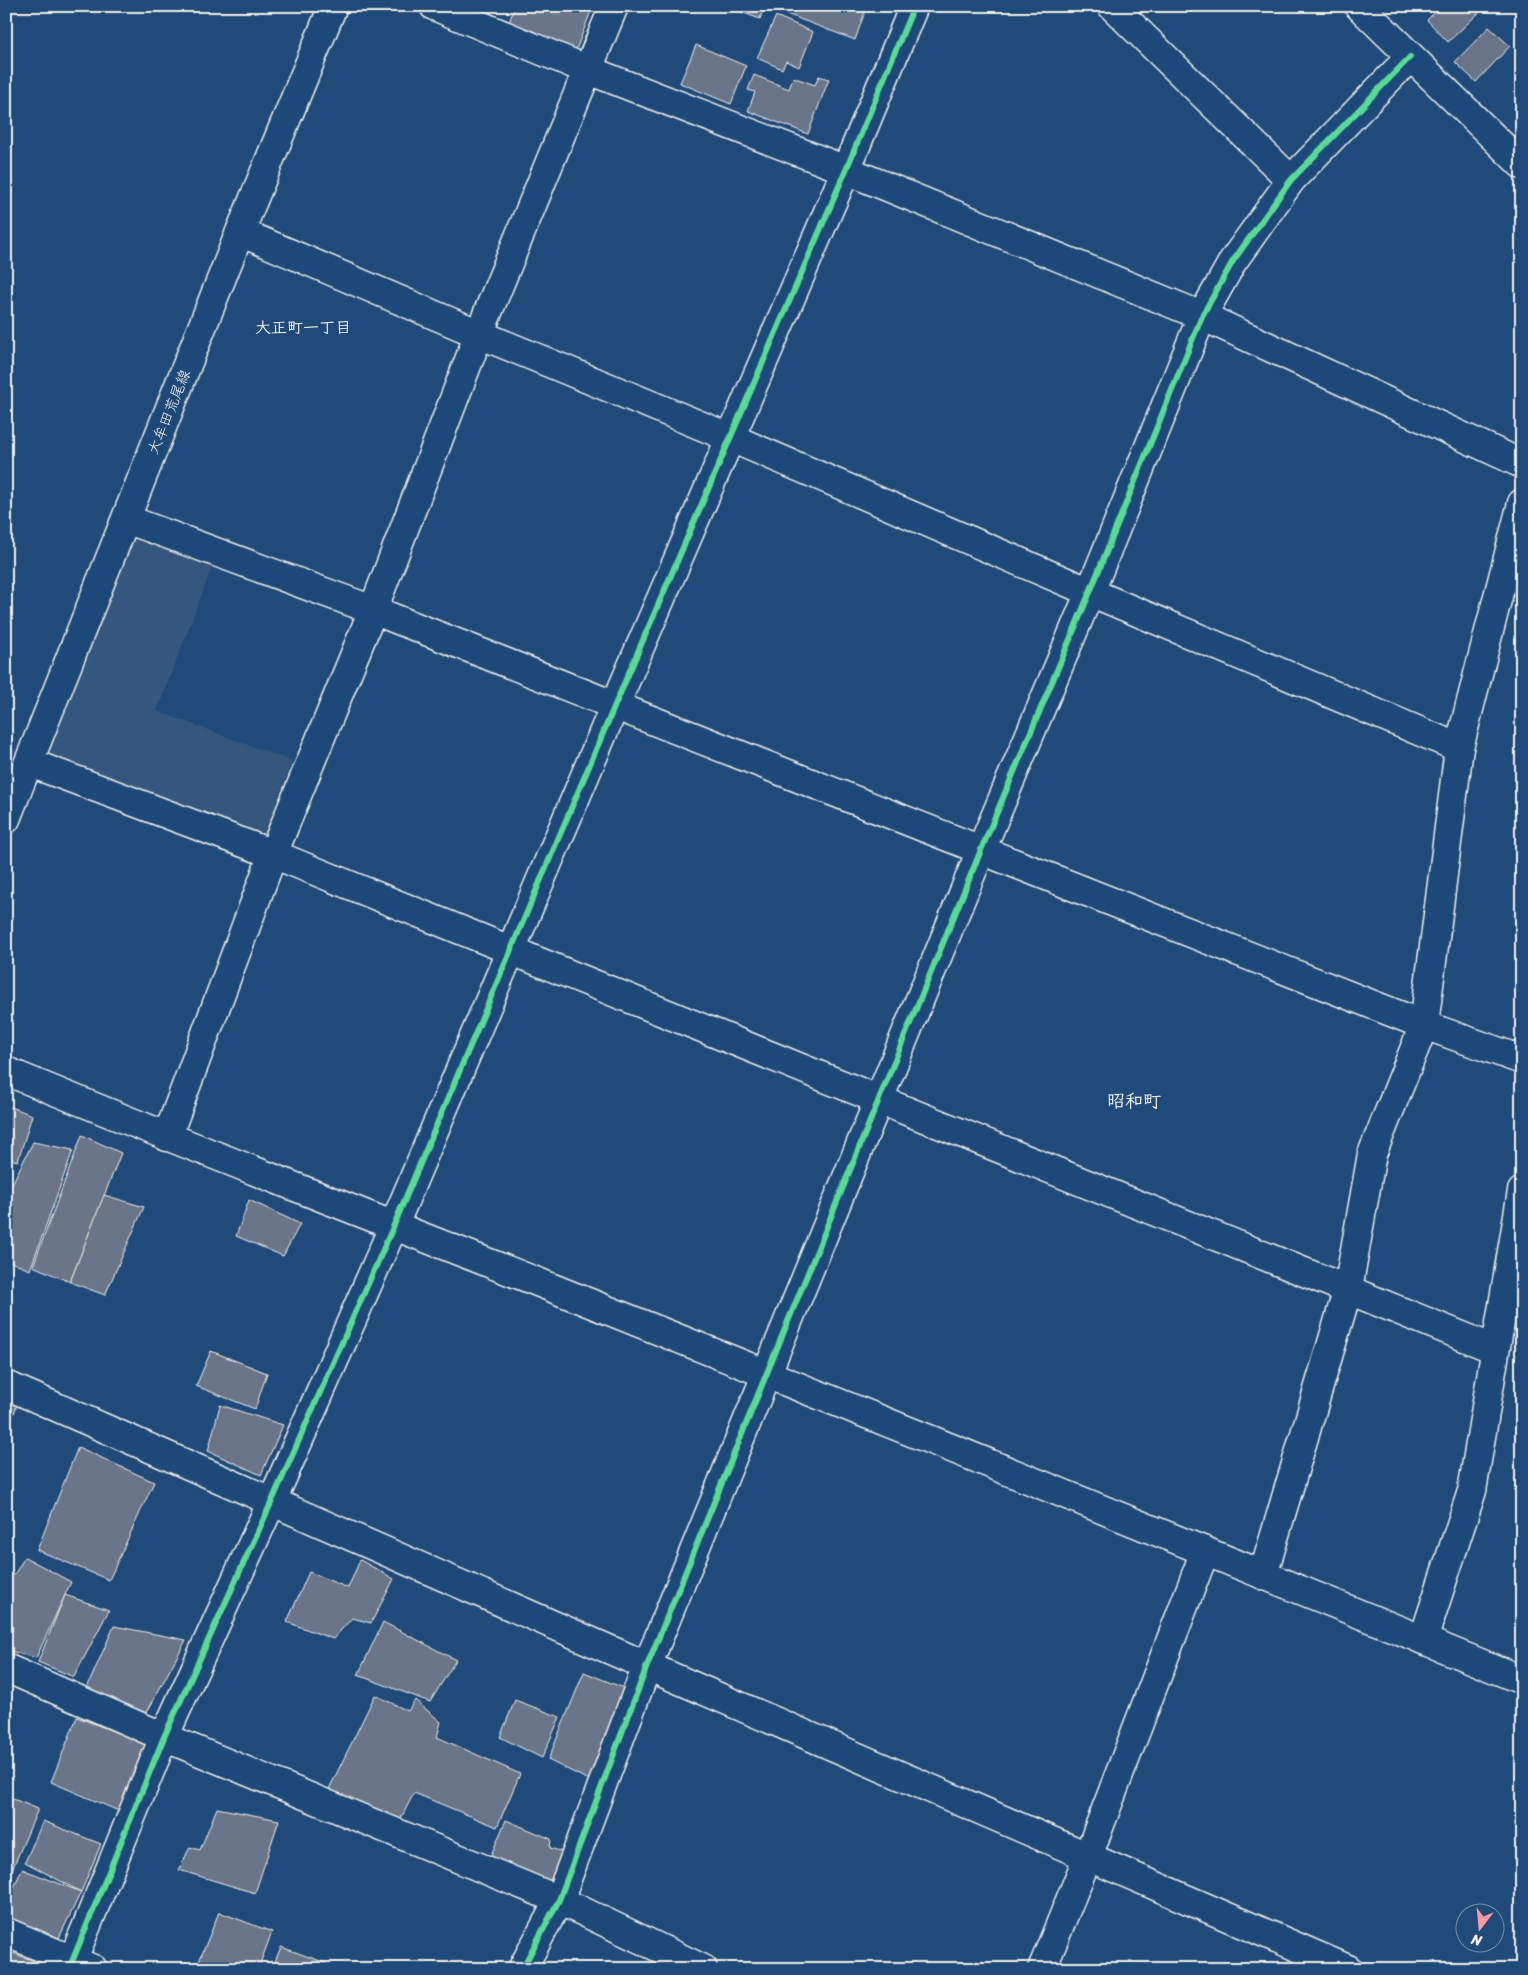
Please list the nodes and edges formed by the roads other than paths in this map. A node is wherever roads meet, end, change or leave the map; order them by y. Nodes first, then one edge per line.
1 (333, 6) edge
2 (434, 6) edge
3 (614, 6) edge
4 (914, 6) edge
5 (1112, 6) edge
6 (1359, 6) edge
7 (1410, 57) junction
8 (588, 70) junction
9 (1522, 165) edge
10 (846, 170) junction
11 (1291, 180) junction
12 (240, 232) junction
13 (1202, 316) junction
14 (479, 334) junction
15 (731, 438) junction
16 (1522, 464) edge
17 (1522, 503) edge
18 (126, 519) junction
19 (1090, 592) junction
20 (373, 610) junction
21 (615, 705) junction
22 (1459, 748) junction
23 (30, 763) junction
24 (6, 819) edge
25 (981, 850) junction
26 (273, 854) junction
27 (512, 950) junction
28 (1424, 1026) junction
29 (1522, 1060) edge
30 (6, 1071) edge
31 (878, 1101) junction
32 (167, 1137) junction
33 (1522, 1192) edge
34 (394, 1225) junction
35 (1348, 1289) junction
36 (1494, 1349) junction
37 (767, 1374) junction
38 (6, 1385) edge
39 (272, 1501) junction
40 (1205, 1551) junction
41 (1263, 1575) junction
42 (1423, 1640) junction
43 (647, 1666) junction
44 (6, 1668) edge
45 (1522, 1680) edge
46 (164, 1737) junction
47 (1088, 1856) junction
48 (559, 1900) junction
49 (6, 1932) edge
50 (78, 1966) edge
51 (522, 1969) edge
52 (703, 1969) edge
53 (1042, 1969) edge
54 (1348, 1969) edge

1 - 12 street, 大牟田荒尾線
2 - 8 street
3 - 8 street
4 - 10 street
5 - 11 street
6 - 7 street
7 - 9 street
7 - 11 street
8 - 10 street
8 - 14 street
10 - 13 street
10 - 15 street
11 - 13 street
12 - 14 street
12 - 18 street, 大牟田荒尾線
13 - 16 street
13 - 19 street
14 - 15 street
14 - 20 street
15 - 19 street
15 - 21 street
17 - 22 street
18 - 20 street
18 - 23 street, 大牟田荒尾線
19 - 22 street
19 - 25 street
20 - 21 street
20 - 26 street
21 - 25 street
21 - 27 street
22 - 28 street
23 - 24 street, 大牟田荒尾線
23 - 26 street
25 - 28 street
25 - 31 street
26 - 27 street
26 - 32 street
27 - 31 street
27 - 34 street
28 - 29 street
28 - 35 street
30 - 32 street
31 - 35 street
31 - 37 street
32 - 34 street
33 - 36 street
34 - 37 street
34 - 39 street
35 - 36 street
35 - 41 street
36 - 42 street
37 - 40 street
37 - 43 street
38 - 39 street
39 - 43 street
39 - 46 street
40 - 41 street
40 - 47 street
41 - 42 street
42 - 45 street
43 - 47 street
43 - 48 street
44 - 46 street
46 - 48 street
46 - 50 street
47 - 53 street
47 - 54 street
48 - 51 street
48 - 52 street
49 - 50 street

